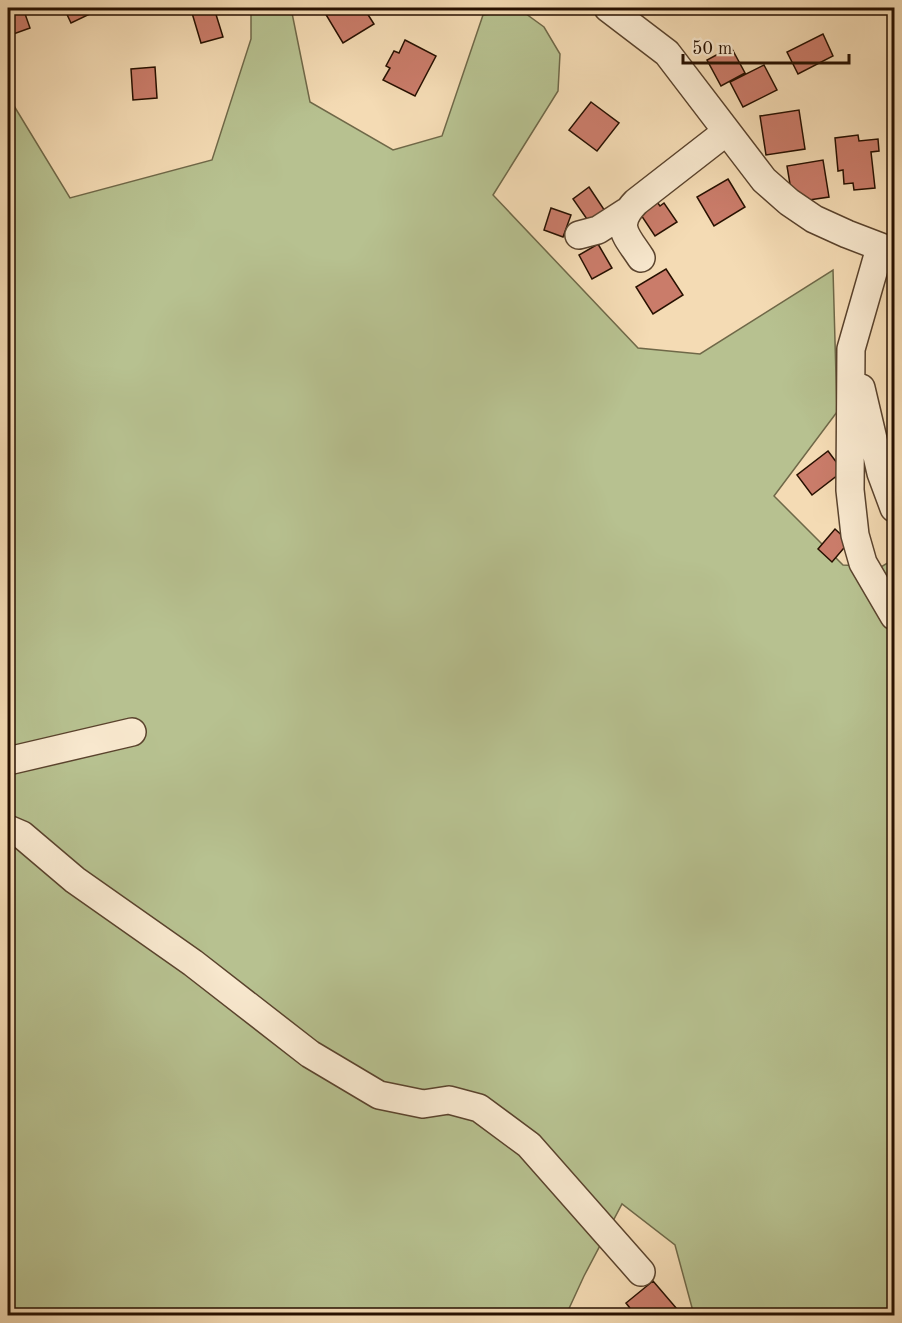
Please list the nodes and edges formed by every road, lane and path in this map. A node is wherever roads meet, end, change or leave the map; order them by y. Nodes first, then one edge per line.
1 (608, 8) edge
2 (726, 132) junction
3 (626, 212) junction
4 (579, 234) dead end
5 (887, 250) edge
6 (641, 258) dead end
7 (851, 349) junction
8 (894, 508) edge
9 (894, 616) edge
10 (132, 732) dead end
11 (8, 761) edge
12 (8, 829) edge
13 (641, 1272) dead end

1 - 2 street
2 - 3 street
2 - 5 street
3 - 4 street
3 - 6 street
5 - 7 street
7 - 8 street
7 - 9 street
10 - 11 street
12 - 13 street

